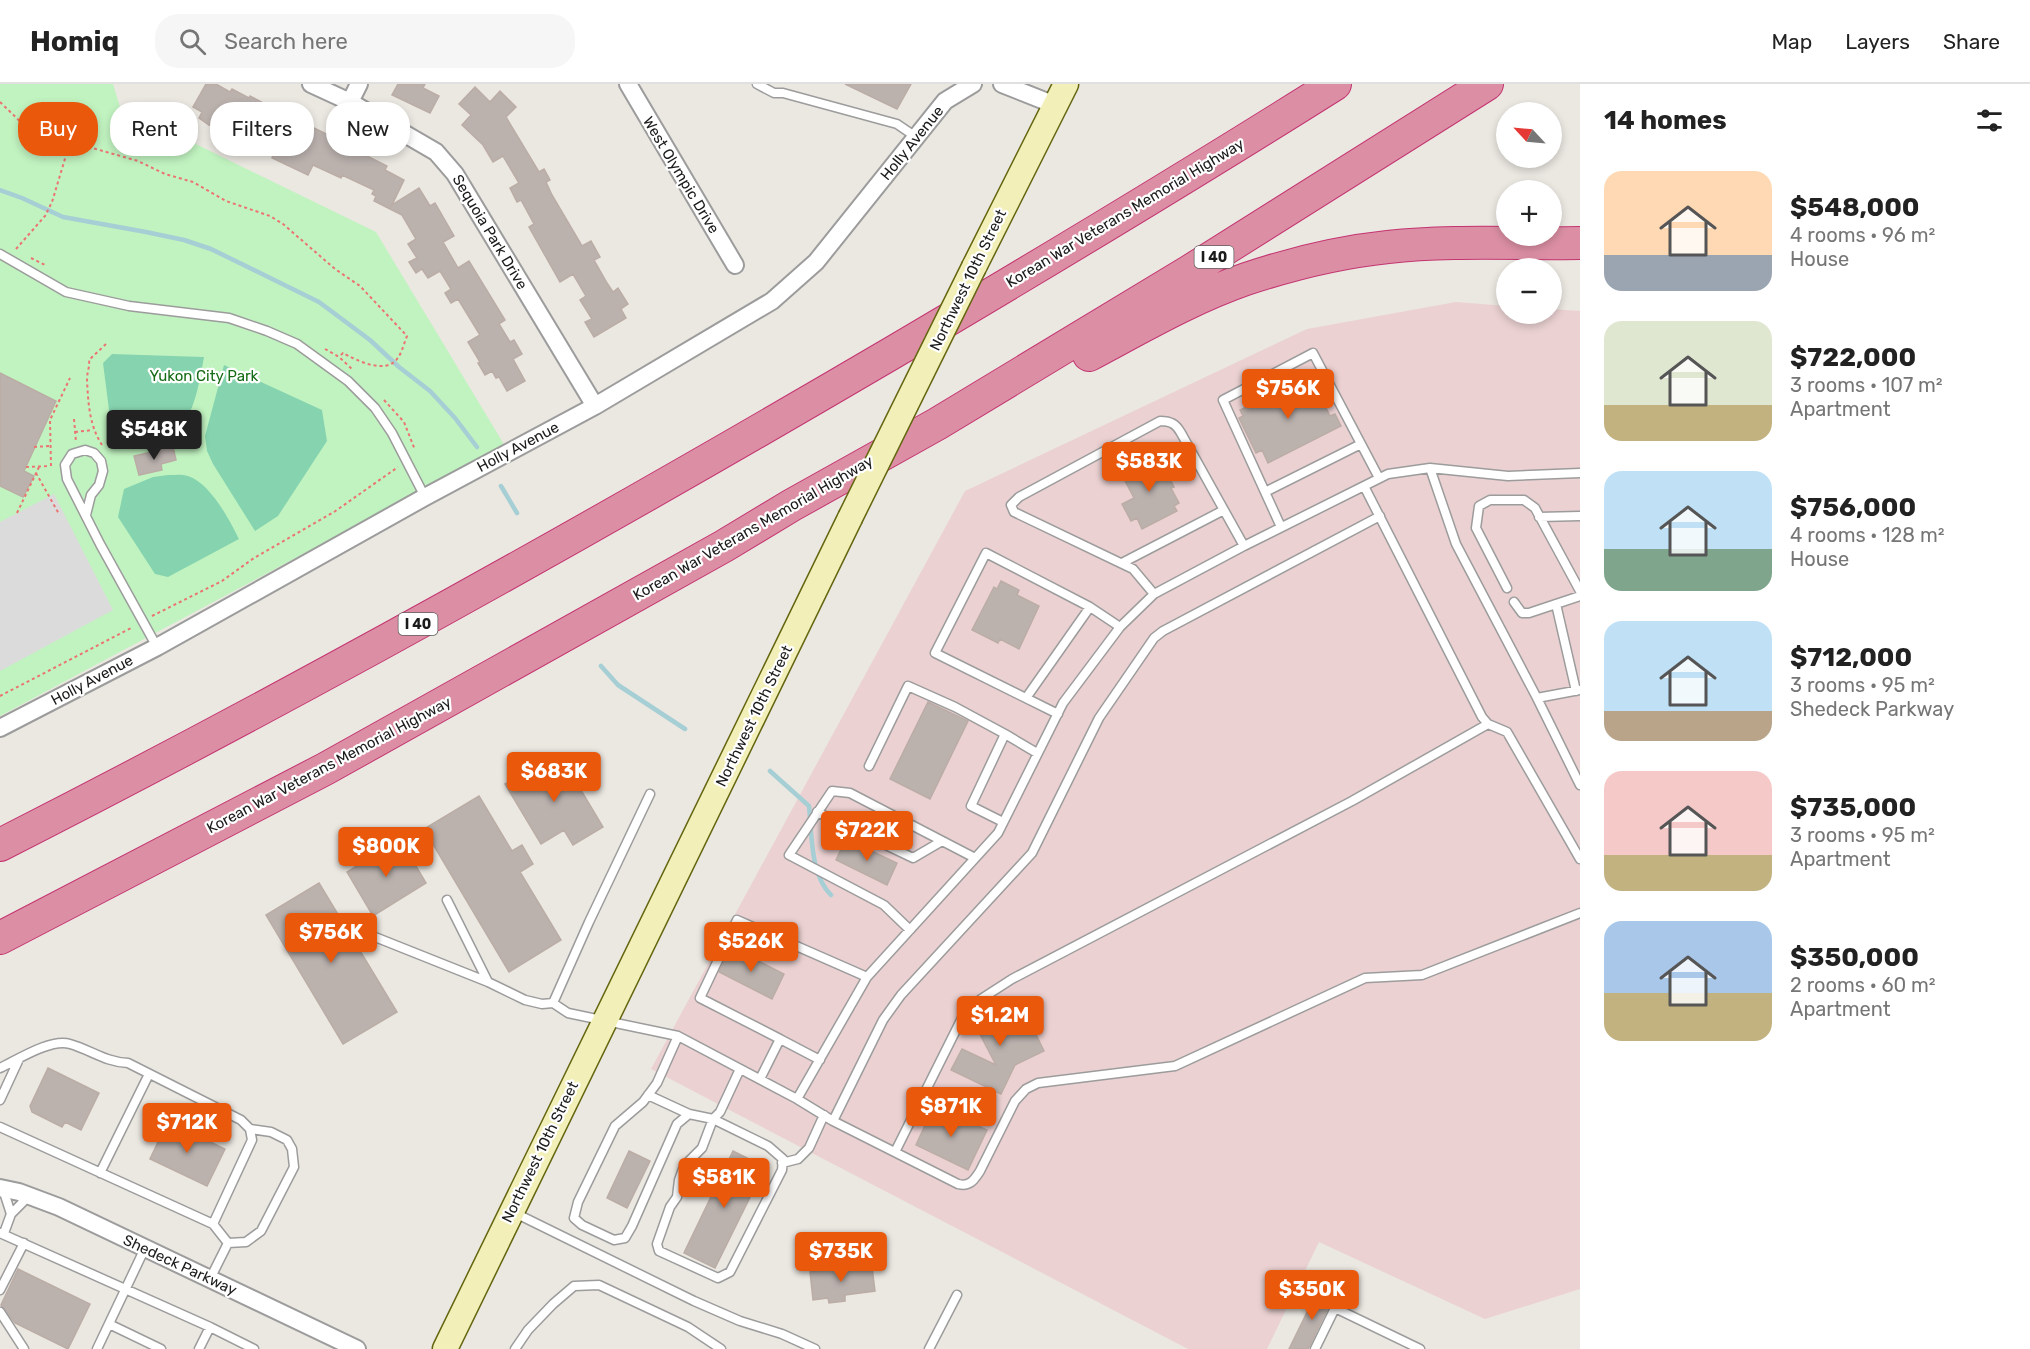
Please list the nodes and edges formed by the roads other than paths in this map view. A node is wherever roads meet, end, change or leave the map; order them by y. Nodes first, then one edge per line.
1 (311, 84) edge
2 (359, 84) edge
3 (628, 84) edge
4 (757, 84) edge
5 (1002, 84) edge
6 (1066, 84) edge
7 (1335, 84) edge
8 (1487, 84) edge
9 (969, 85) edge
10 (350, 102) joint
11 (1055, 105) junction
12 (410, 137) edge
13 (916, 137) junction
14 (1580, 243) edge
15 (0, 254) edge
16 (735, 265) dead end
17 (595, 406) junction
18 (937, 424) junction
19 (1361, 444) junction
20 (1430, 468) junction
21 (1580, 473) edge
22 (1379, 478) junction
23 (1364, 486) junction
24 (1265, 492) junction
25 (425, 497) junction
26 (1224, 510) junction
27 (86, 515) junction
28 (1380, 516) junction
29 (1580, 516) edge
30 (1539, 517) junction
31 (1281, 527) junction
32 (1244, 546) junction
33 (1122, 563) junction
34 (1507, 588) dead end
35 (1580, 593) edge
36 (1154, 594) junction
37 (1514, 602) dead end
38 (1556, 604) junction
39 (1090, 607) junction
40 (1120, 627) junction
41 (157, 646) junction
42 (1578, 690) edge
43 (1026, 698) junction
44 (1537, 698) junction
45 (1058, 714) junction
46 (1488, 724) junction
47 (0, 728) edge
48 (1005, 734) junction
49 (1037, 753) junction
50 (868, 766) dead end
51 (1580, 785) edge
52 (650, 794) dead end
53 (818, 812) junction
54 (1003, 822) junction
55 (942, 841) junction
56 (0, 845) edge
57 (975, 858) junction
58 (1580, 859) edge
59 (447, 900) dead end
60 (1580, 913) edge
61 (910, 930) junction
62 (375, 937) dead end
63 (0, 938) edge
64 (867, 977) junction
65 (488, 982) junction
66 (553, 1003) junction
67 (604, 1020) junction
68 (678, 1036) junction
69 (780, 1039) junction
70 (19, 1059) junction
71 (820, 1060) junction
72 (0, 1068) edge
73 (740, 1069) junction
74 (149, 1074) junction
75 (760, 1079) junction
76 (648, 1095) junction
77 (797, 1099) junction
78 (0, 1100) edge
79 (689, 1114) junction
80 (824, 1115) junction
81 (713, 1119) junction
82 (833, 1121) junction
83 (0, 1127) edge
84 (250, 1130) junction
85 (895, 1152) junction
86 (782, 1163) junction
87 (100, 1173) junction
88 (1, 1188) edge
89 (29, 1196) junction
90 (512, 1212) junction
91 (11, 1214) junction
92 (213, 1224) junction
93 (2, 1233) edge
94 (24, 1243) junction
95 (228, 1244) junction
96 (145, 1248) junction
97 (210, 1279) junction
98 (0, 1290) edge
99 (126, 1290) junction
100 (957, 1295) dead end
101 (0, 1312) edge
102 (109, 1324) junction
103 (210, 1327) junction
104 (24, 1349) edge
105 (97, 1349) edge
106 (161, 1349) edge
107 (199, 1349) edge
108 (254, 1349) edge
109 (357, 1349) edge
110 (445, 1349) edge
111 (515, 1349) edge
112 (722, 1349) edge
113 (815, 1349) edge
114 (929, 1349) edge
115 (1315, 1349) edge
116 (1420, 1349) edge

1 - 10 street, Sequoia Park Drive
2 - 10 street
3 - 16 street, West Olympic Drive
4 - 13 lane
5 - 11 street
6 - 11 main road, Northwest 10th Street
7 - 56 highway, Korean War Veterans Memorial Highway / I 40
8 - 18 highway, Korean War Veterans Memorial Highway / I 40
9 - 13 street, Holly Avenue
11 - 67 main road, Northwest 10th Street, bridge
12 - 17 street, Sequoia Park Drive
13 - 17 street, Holly Avenue
14 - 18 highway
15 - 25 lane
17 - 25 street, Holly Avenue
18 - 63 highway, Korean War Veterans Memorial Highway / I 40
19 - 22 lane
19 - 24 lane
19 - 24 lane
20 - 21 lane
20 - 22 lane
20 - 44 lane
22 - 23 lane
23 - 28 lane
23 - 31 lane
24 - 31 lane
25 - 41 street, Holly Avenue
26 - 32 lane
26 - 33 lane
26 - 33 lane
27 - 27 lane
27 - 41 lane
28 - 46 lane
28 - 82 lane
29 - 30 lane
30 - 34 lane
30 - 35 lane
31 - 32 lane
32 - 36 lane
33 - 36 lane
35 - 38 lane
36 - 40 lane
37 - 38 lane
38 - 42 lane
39 - 40 lane
39 - 43 lane
39 - 43 lane
40 - 45 lane
41 - 47 street, Holly Avenue
42 - 44 lane
43 - 45 lane
44 - 51 lane
45 - 49 lane
46 - 58 lane
46 - 85 lane
48 - 49 lane
48 - 50 lane
48 - 54 lane
49 - 54 lane
52 - 66 lane
53 - 55 lane
53 - 55 lane
53 - 61 lane
54 - 57 lane
55 - 57 lane
57 - 61 lane
59 - 65 lane
60 - 85 lane
61 - 64 lane
62 - 65 lane
64 - 69 lane
64 - 71 lane
65 - 66 lane
66 - 67 lane
67 - 68 lane
67 - 90 main road, Northwest 10th Street
68 - 73 lane
68 - 76 lane
69 - 71 lane
69 - 75 lane
70 - 72 lane
70 - 74 lane
70 - 78 lane
71 - 77 lane
73 - 75 lane
73 - 81 lane
74 - 84 lane
74 - 87 lane
75 - 77 lane
76 - 79 lane
76 - 79 lane
77 - 80 lane
79 - 81 lane
80 - 82 lane
80 - 86 lane
81 - 86 lane
81 - 86 lane
82 - 85 lane
83 - 87 lane
84 - 92 lane
84 - 95 lane
87 - 92 lane
88 - 89 street, Shedeck Parkway
88 - 91 lane
89 - 91 lane
89 - 96 street, Shedeck Parkway
90 - 110 main road, Northwest 10th Street
90 - 113 lane
91 - 93 lane
92 - 95 lane
93 - 94 lane
94 - 98 lane
94 - 99 lane
95 - 97 lane
96 - 97 street, Shedeck Parkway
96 - 99 lane
97 - 109 street, Shedeck Parkway
99 - 102 lane
99 - 103 lane
100 - 114 lane
101 - 104 lane
102 - 105 lane
102 - 106 lane
103 - 107 lane
103 - 108 lane
111 - 112 lane
115 - 116 lane

